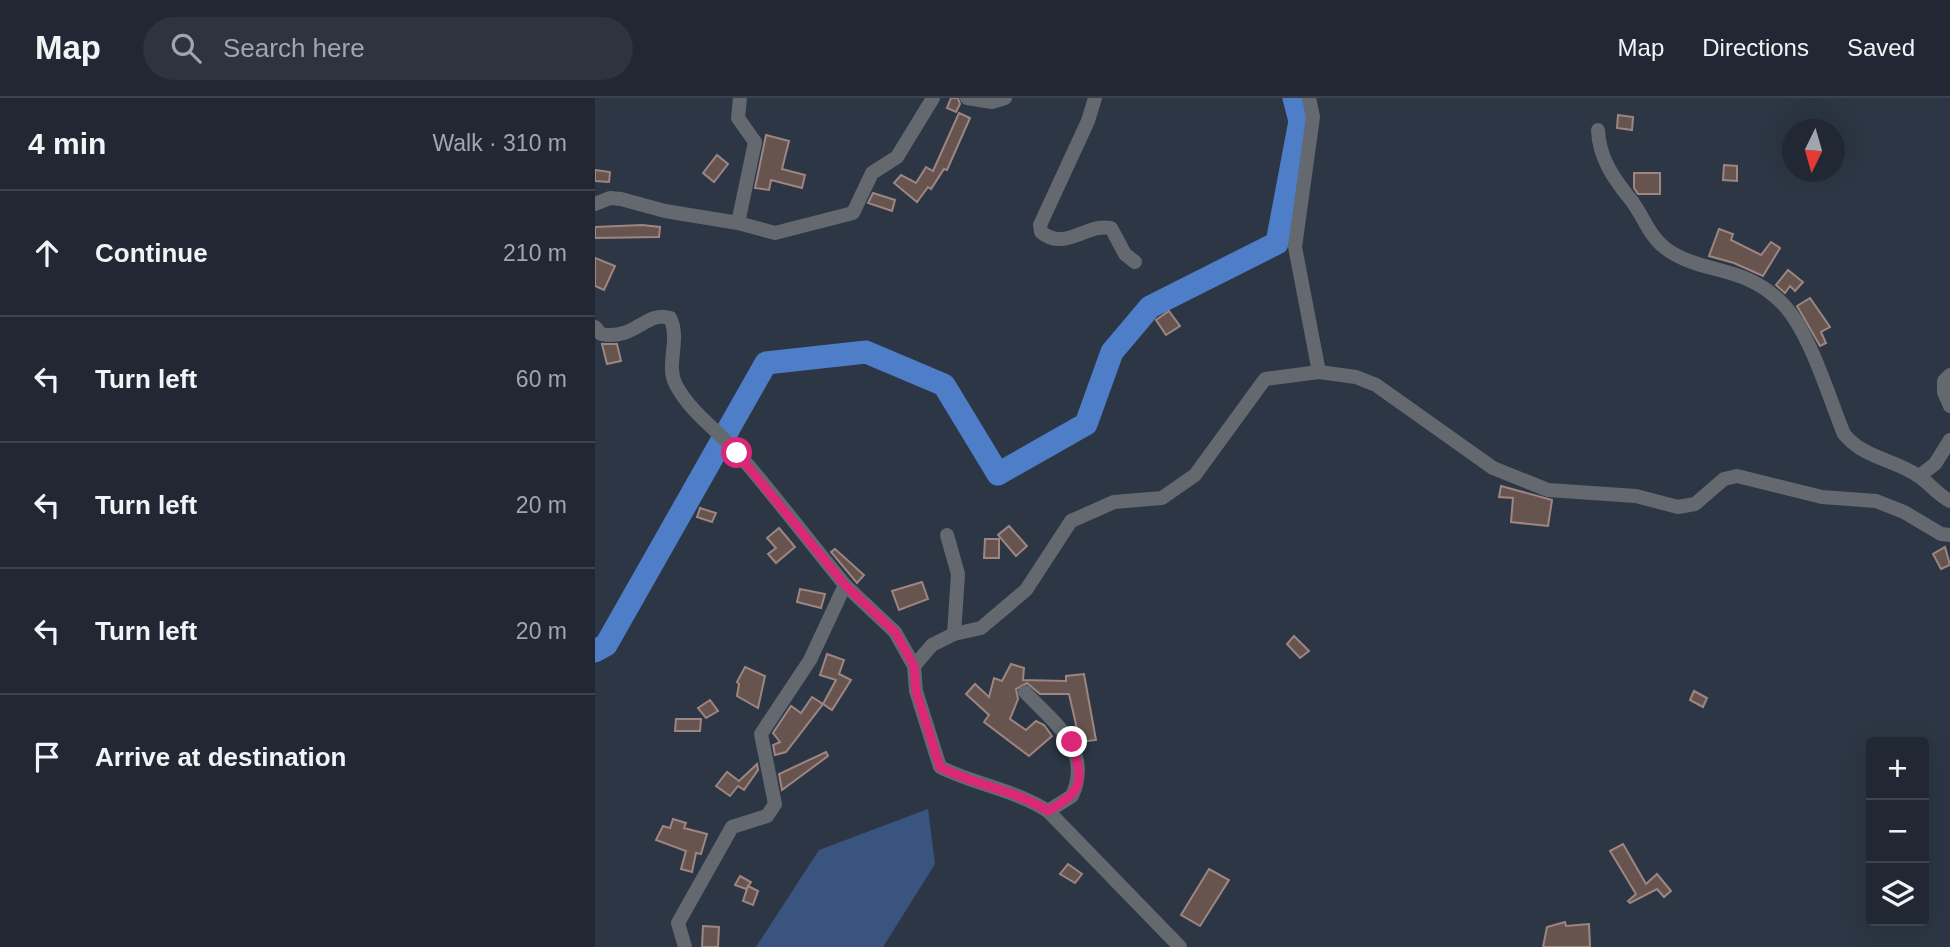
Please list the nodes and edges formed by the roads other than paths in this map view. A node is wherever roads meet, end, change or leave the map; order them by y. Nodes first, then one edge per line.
1 (740, 98) edge
2 (933, 98) edge
3 (967, 98) edge
4 (1005, 98) edge
5 (1095, 98) edge
6 (1309, 98) edge
7 (1598, 130) dead end
8 (595, 204) edge
9 (738, 223) junction
10 (1135, 261) dead end
11 (595, 327) edge
12 (1319, 372) junction
13 (1950, 375) edge
14 (1950, 406) edge
15 (1950, 440) edge
16 (1919, 476) junction
17 (1950, 501) edge
18 (1950, 535) edge
19 (947, 536) dead end
20 (845, 585) junction
21 (954, 634) junction
22 (914, 666) junction
23 (1025, 692) dead end
24 (1048, 811) junction
25 (685, 947) edge
26 (1180, 947) edge

1 - 9 street
2 - 9 street
3 - 4 street
5 - 10 street
6 - 12 street
7 - 16 street
8 - 9 street
11 - 20 street
12 - 18 street
12 - 21 street
13 - 14 street
15 - 16 street
16 - 17 street
19 - 21 street
20 - 22 street
20 - 25 street
21 - 22 street
22 - 24 street
23 - 24 street
24 - 26 street

